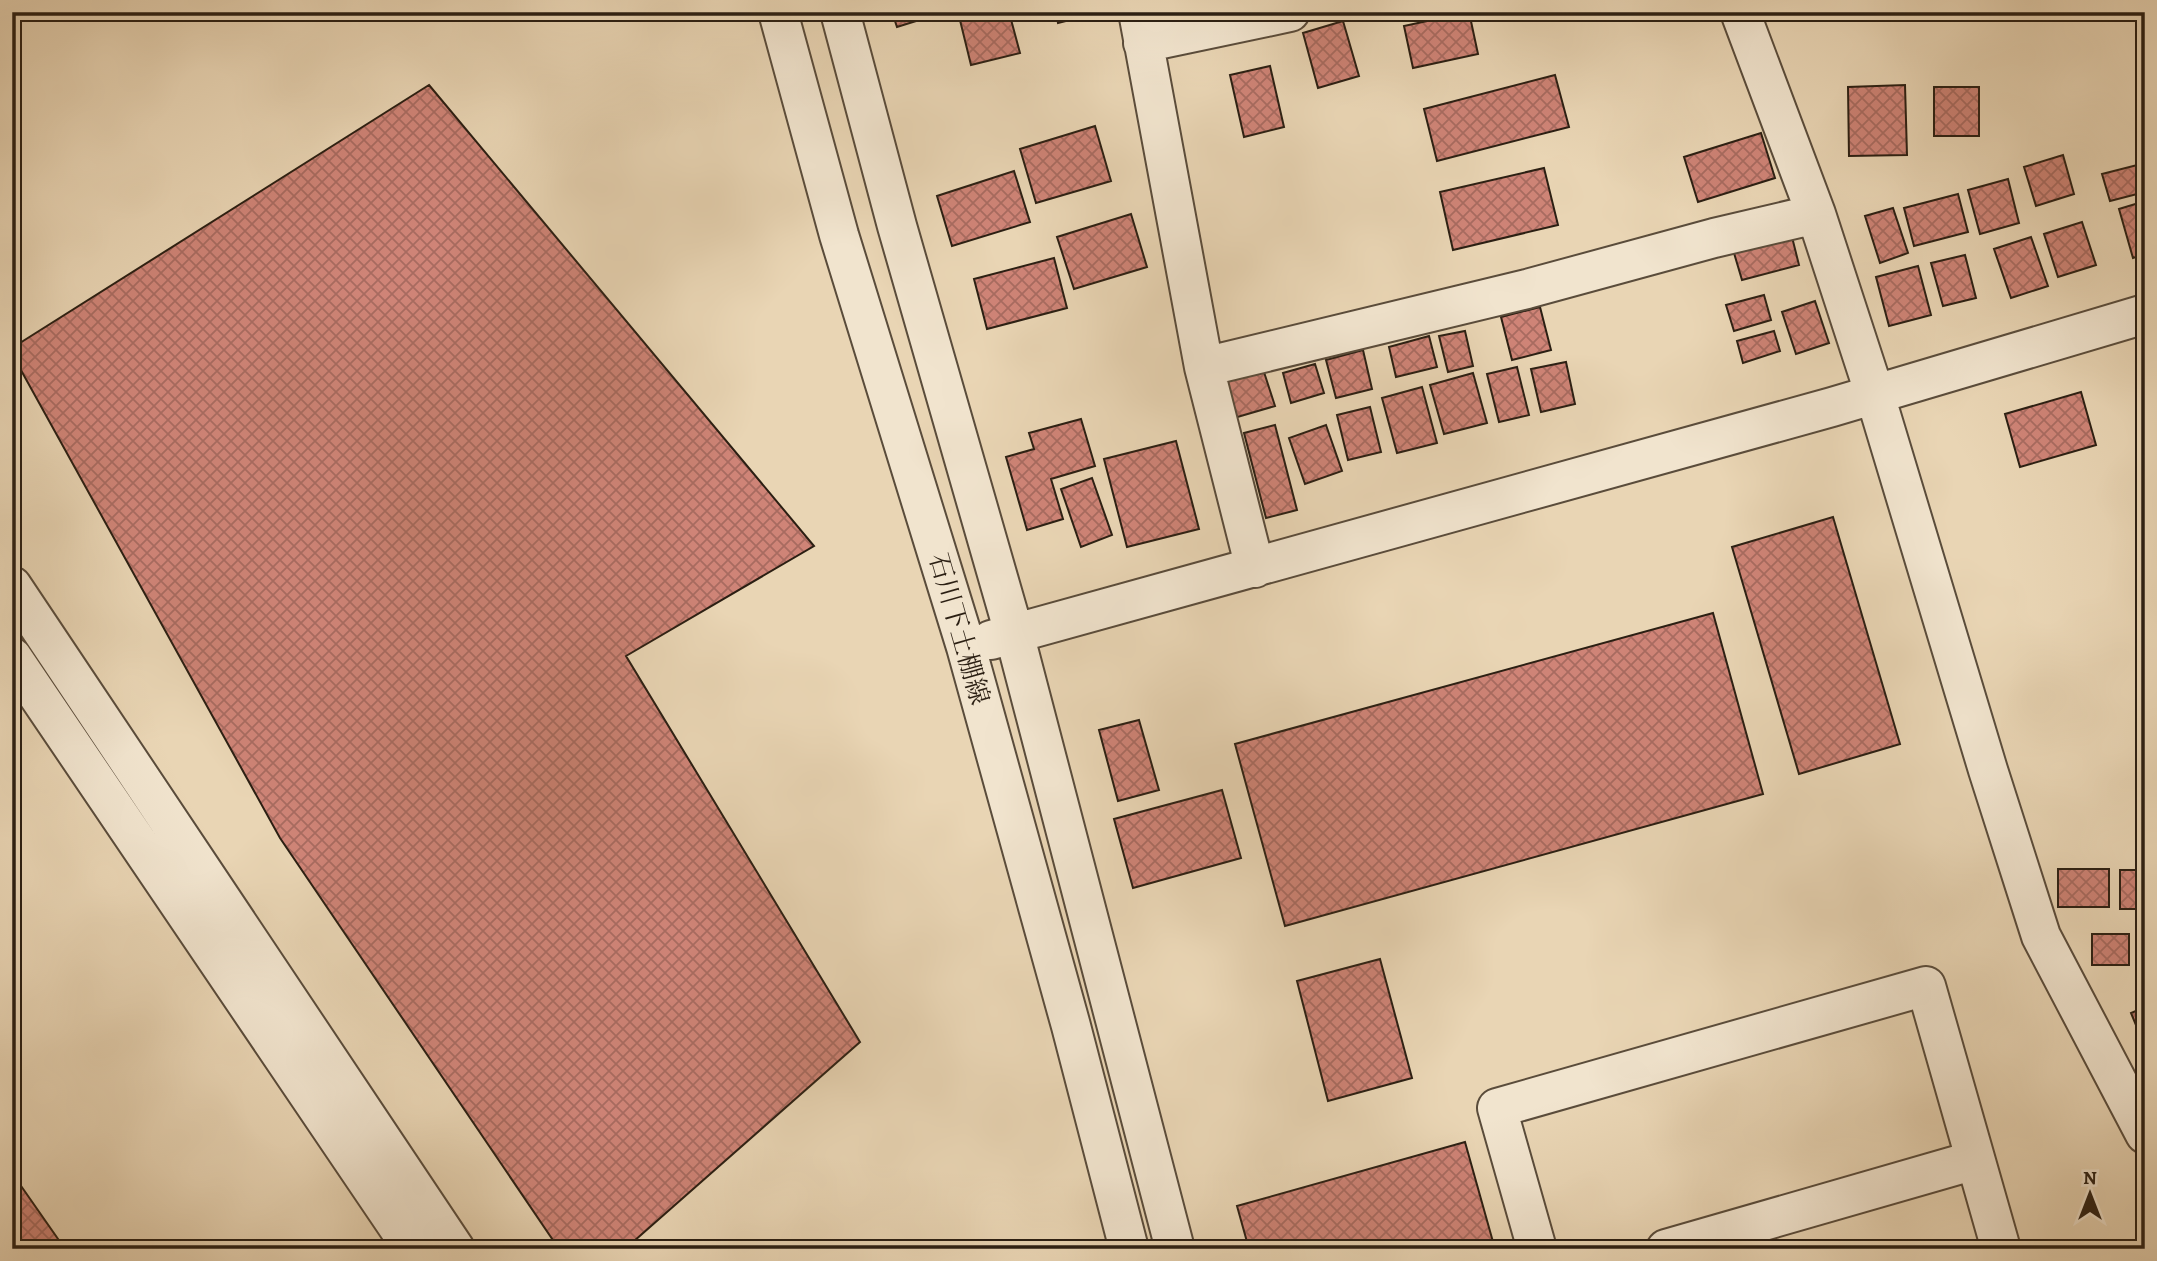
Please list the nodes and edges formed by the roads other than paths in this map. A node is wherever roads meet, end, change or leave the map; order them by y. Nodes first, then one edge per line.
1 (778, 12) edge
2 (840, 12) edge
3 (1290, 12) edge
4 (1740, 12) edge
5 (1140, 28) edge
6 (1816, 214) junction
7 (2145, 314) edge
8 (1204, 367) junction
9 (1875, 395) junction
10 (1255, 568) junction
11 (12, 586) edge
12 (1014, 634) junction
13 (966, 647) junction
14 (12, 657) edge
15 (2133, 1082) edge
16 (2145, 1134) edge
17 (1975, 1160) junction
18 (413, 1249) edge
19 (455, 1249) edge
20 (1129, 1249) edge
21 (1175, 1249) edge
22 (1537, 1249) edge
23 (1666, 1249) edge
24 (2001, 1249) edge

1 - 13 street, 石川下土棚線
2 - 12 street, 石川下土棚線
3 - 5 street
4 - 6 street
5 - 8 street
6 - 8 street
6 - 9 street
7 - 9 street
8 - 10 street
9 - 10 street
9 - 15 street
10 - 12 street
11 - 19 street
12 - 13 street
12 - 21 street, 石川下土棚線
13 - 20 street, 石川下土棚線
14 - 18 street
15 - 16 street
17 - 22 street
17 - 23 street
17 - 24 street

